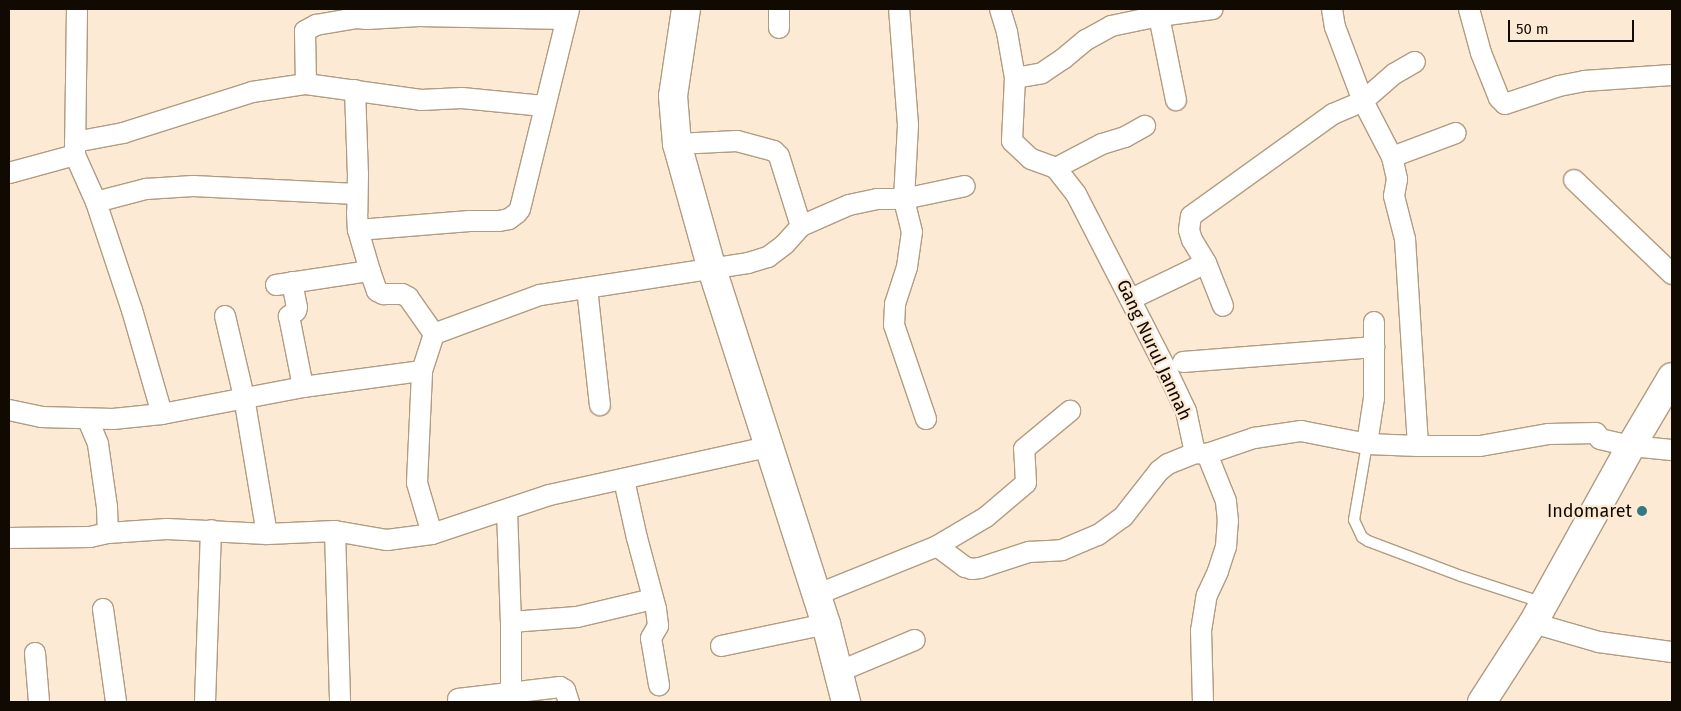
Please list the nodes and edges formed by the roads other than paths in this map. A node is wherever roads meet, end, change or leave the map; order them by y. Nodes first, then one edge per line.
1 (77, 9) edge
2 (686, 9) edge
3 (899, 9) edge
4 (1000, 9) edge
5 (1213, 9) edge
6 (1332, 9) edge
7 (1469, 9) edge
8 (354, 13) edge
9 (568, 14) edge
10 (1159, 16) junction
11 (1415, 62) dead end
12 (1672, 75) edge
13 (1015, 78) junction
14 (306, 84) junction
15 (355, 90) junction
16 (1176, 100) dead end
17 (1362, 101) junction
18 (544, 106) junction
19 (1145, 126) dead end
20 (1456, 133) dead end
21 (677, 144) junction
22 (75, 148) junction
23 (1392, 157) junction
24 (1056, 168) junction
25 (9, 173) edge
26 (1574, 180) dead end
27 (965, 186) dead end
28 (357, 194) junction
29 (904, 199) junction
30 (96, 202) junction
31 (801, 226) junction
32 (358, 230) junction
33 (1206, 263) junction
34 (712, 269) junction
35 (370, 271) junction
36 (1672, 274) edge
37 (587, 288) junction
38 (1131, 299) junction
39 (1223, 306) dead end
40 (224, 316) dead end
41 (1374, 322) dead end
42 (434, 334) junction
43 (1374, 347) junction
44 (1183, 362) dead end
45 (422, 371) junction
46 (1672, 378) edge
47 (303, 387) junction
48 (244, 397) junction
49 (600, 405) dead end
50 (9, 410) edge
51 (1070, 411) dead end
52 (162, 414) junction
53 (926, 419) dead end
54 (88, 420) junction
55 (1367, 444) junction
56 (1418, 446) junction
57 (1631, 446) junction
58 (768, 448) junction
59 (1672, 450) edge
60 (1201, 453) junction
61 (624, 480) junction
62 (507, 510) junction
63 (211, 530) junction
64 (335, 531) junction
65 (108, 533) junction
66 (267, 534) junction
67 (432, 534) junction
68 (9, 538) edge
69 (937, 546) junction
70 (816, 594) junction
71 (653, 599) junction
72 (102, 609) dead end
73 (1539, 613) junction
74 (511, 622) junction
75 (826, 624) junction
76 (915, 640) dead end
77 (721, 646) dead end
78 (35, 652) dead end
79 (1672, 652) edge
80 (838, 672) junction
81 (659, 685) dead end
82 (510, 694) junction
83 (458, 699) dead end
84 (39, 702) edge
85 (116, 702) edge
86 (205, 702) edge
87 (340, 702) edge
88 (569, 702) edge
89 (846, 702) edge
90 (1203, 702) edge
91 (1482, 702) edge

1 - 22 street
2 - 21 street
3 - 29 street
4 - 13 street
5 - 10 street
6 - 17 street
7 - 12 street
8 - 9 street
8 - 14 street
9 - 18 street
10 - 13 street
10 - 16 street
11 - 17 street
13 - 24 street
14 - 15 street
14 - 22 street
15 - 18 street
15 - 28 street
17 - 23 street
17 - 33 street
18 - 32 street
19 - 24 street
20 - 23 street
21 - 31 street
21 - 34 street
22 - 25 street
22 - 30 street
23 - 56 street
24 - 38 street, Gang Nurul Jannah
26 - 36 street
27 - 29 street
28 - 30 street
28 - 32 street
29 - 31 street
29 - 53 street
30 - 52 street
31 - 34 street
32 - 35 street
33 - 38 street
33 - 39 street
34 - 37 street
34 - 58 street
35 - 42 street
35 - 47 street
37 - 42 street
37 - 49 street
38 - 60 street, Gang Nurul Jannah
40 - 48 street
41 - 43 street
42 - 45 street
43 - 44 street
43 - 55 street
45 - 47 street
45 - 67 street
46 - 57 street
47 - 48 street
48 - 52 street
48 - 66 street
50 - 54 street
51 - 69 street
52 - 54 street
54 - 65 street
55 - 56 street
55 - 60 street
55 - 73 lane
56 - 57 street
57 - 59 street
57 - 73 street
58 - 61 street
58 - 70 street
60 - 69 street
60 - 90 street, Gang Nurul Jannah
61 - 62 street
61 - 71 street
62 - 67 street
62 - 74 street
63 - 65 street
63 - 66 street
63 - 86 street
64 - 66 street
64 - 67 street
64 - 87 street
65 - 68 street
69 - 70 street
70 - 75 street
71 - 74 street
71 - 81 street
72 - 85 street
73 - 79 street
73 - 91 street
74 - 82 street
75 - 77 street
75 - 80 street
76 - 80 street
78 - 84 street
80 - 89 street
82 - 83 street
82 - 88 street

